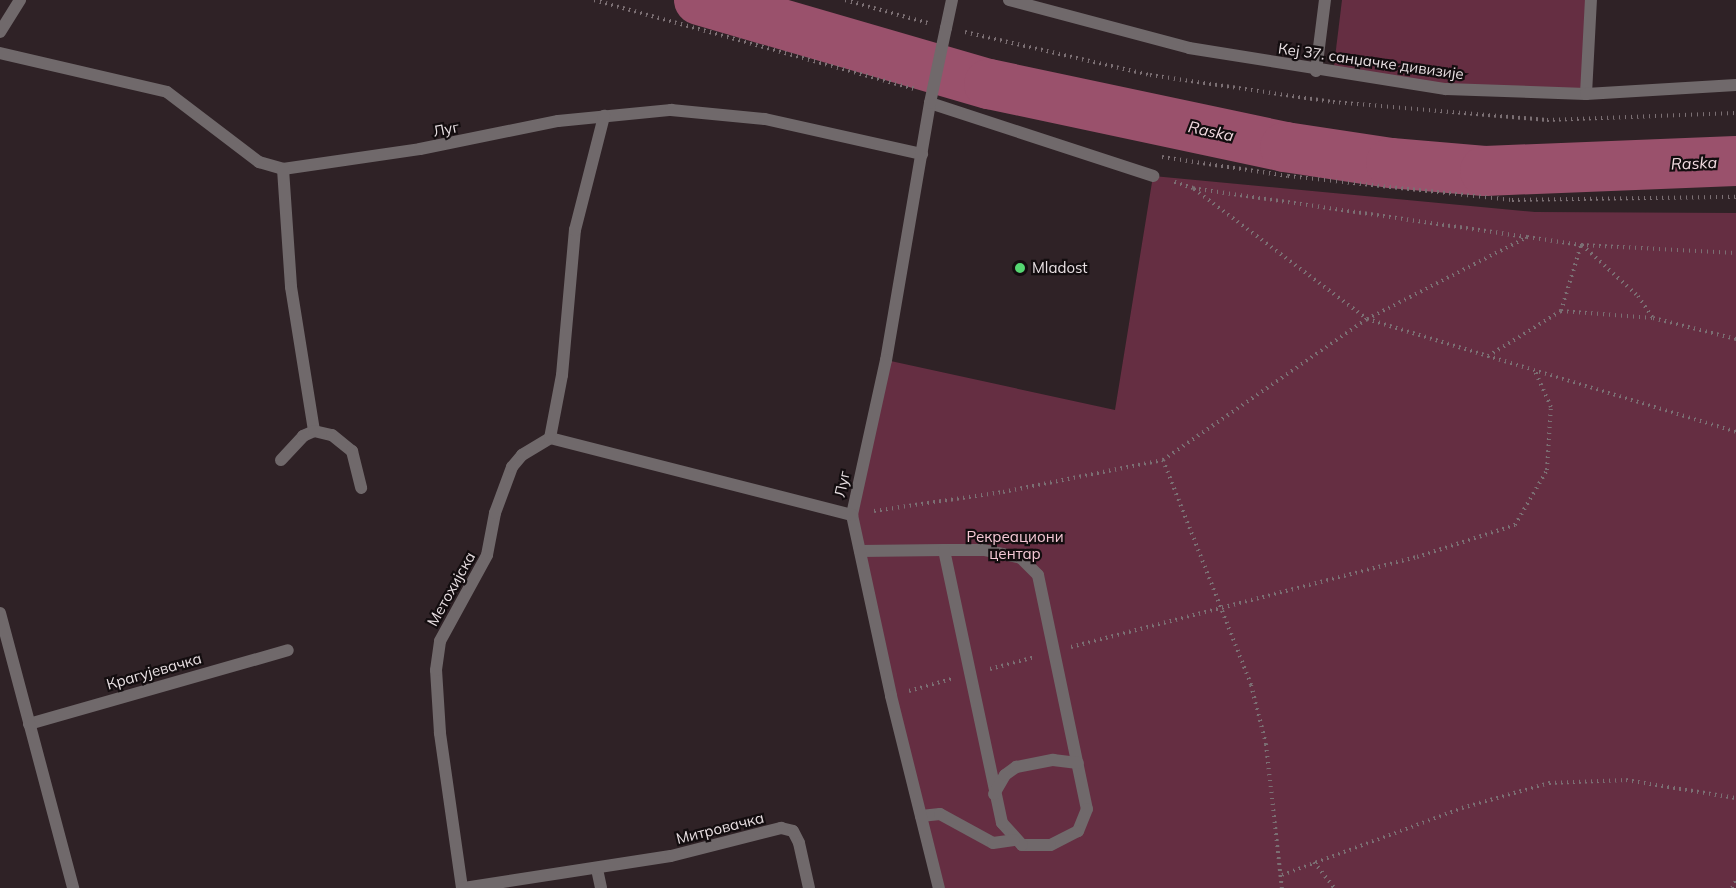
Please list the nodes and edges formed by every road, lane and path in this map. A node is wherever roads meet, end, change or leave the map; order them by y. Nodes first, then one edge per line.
1 (20, 0) edge
2 (594, 0) edge
3 (952, 0) edge
4 (1009, 0) edge
5 (1325, 0) edge
6 (1591, 0) edge
7 (0, 32) edge
8 (0, 53) edge
9 (1316, 71) junction
10 (1736, 85) edge
11 (1586, 94) junction
12 (928, 98) junction
13 (604, 116) junction
14 (922, 154) junction
15 (1158, 156) dead end
16 (283, 170) junction
17 (1153, 176) joint
18 (1193, 188) junction
19 (1736, 197) edge
20 (1527, 237) junction
21 (1581, 245) junction
22 (1736, 253) edge
23 (1562, 311) junction
24 (1653, 318) junction
25 (1367, 319) junction
26 (1736, 337) edge
27 (1488, 356) junction
28 (1535, 371) junction
29 (314, 431) junction
30 (1736, 432) edge
31 (550, 438) junction
32 (281, 460) dead end
33 (1163, 460) junction
34 (362, 488) dead end
35 (852, 514) junction
36 (944, 550) junction
37 (860, 551) junction
38 (1219, 607) junction
39 (0, 613) edge
40 (288, 650) dead end
41 (1057, 651) junction
42 (969, 674) junction
43 (891, 696) junction
44 (28, 724) junction
45 (1078, 763) junction
46 (994, 794) junction
47 (1736, 798) edge
48 (921, 816) junction
49 (1014, 840) junction
50 (1314, 862) junction
51 (597, 869) junction
52 (1282, 875) junction
53 (1736, 881) edge
54 (74, 888) edge
55 (463, 888) edge
56 (601, 888) edge
57 (809, 888) edge
58 (939, 888) edge
59 (1282, 888) edge
60 (1334, 888) edge
61 (1732, 888) edge

1 - 7 street
2 - 12 path
3 - 12 street, Луг, bridge
4 - 9 street, Кеј 37. санџачке дивизије
5 - 9 street
6 - 11 street
8 - 16 street, Луг
9 - 11 street, Кеј 37. санџачке дивизије
10 - 11 street, Кеј 37. санџачке дивизије
12 - 14 street, Луг
12 - 17 street
13 - 14 street, Луг
13 - 16 street, Луг
13 - 31 street
14 - 35 street, Луг
15 - 19 path
16 - 29 street
17 - 18 path
18 - 20 path
18 - 25 path
20 - 21 path
20 - 25 path
21 - 22 path
21 - 23 path
21 - 24 path
23 - 24 path
23 - 27 path
24 - 26 path
25 - 27 path
25 - 33 path
27 - 28 path
28 - 30 path
28 - 38 path
29 - 32 street
29 - 34 street
31 - 35 street, Луг
31 - 55 street, Метохијска
33 - 35 path
33 - 38 path
35 - 37 street
36 - 37 street
36 - 41 street
36 - 42 street
37 - 43 street
38 - 41 path
38 - 52 path
39 - 44 street
40 - 44 street, Крагујевачка
41 - 42 path
41 - 45 street
42 - 43 path
42 - 46 street
43 - 48 street
44 - 54 street
45 - 46 street
45 - 49 street
46 - 49 street
47 - 50 path
48 - 49 street
48 - 58 street
50 - 52 path
50 - 60 path
51 - 55 street, Митровачка
51 - 56 street
51 - 57 street, Митровачка
52 - 59 path
53 - 61 path

